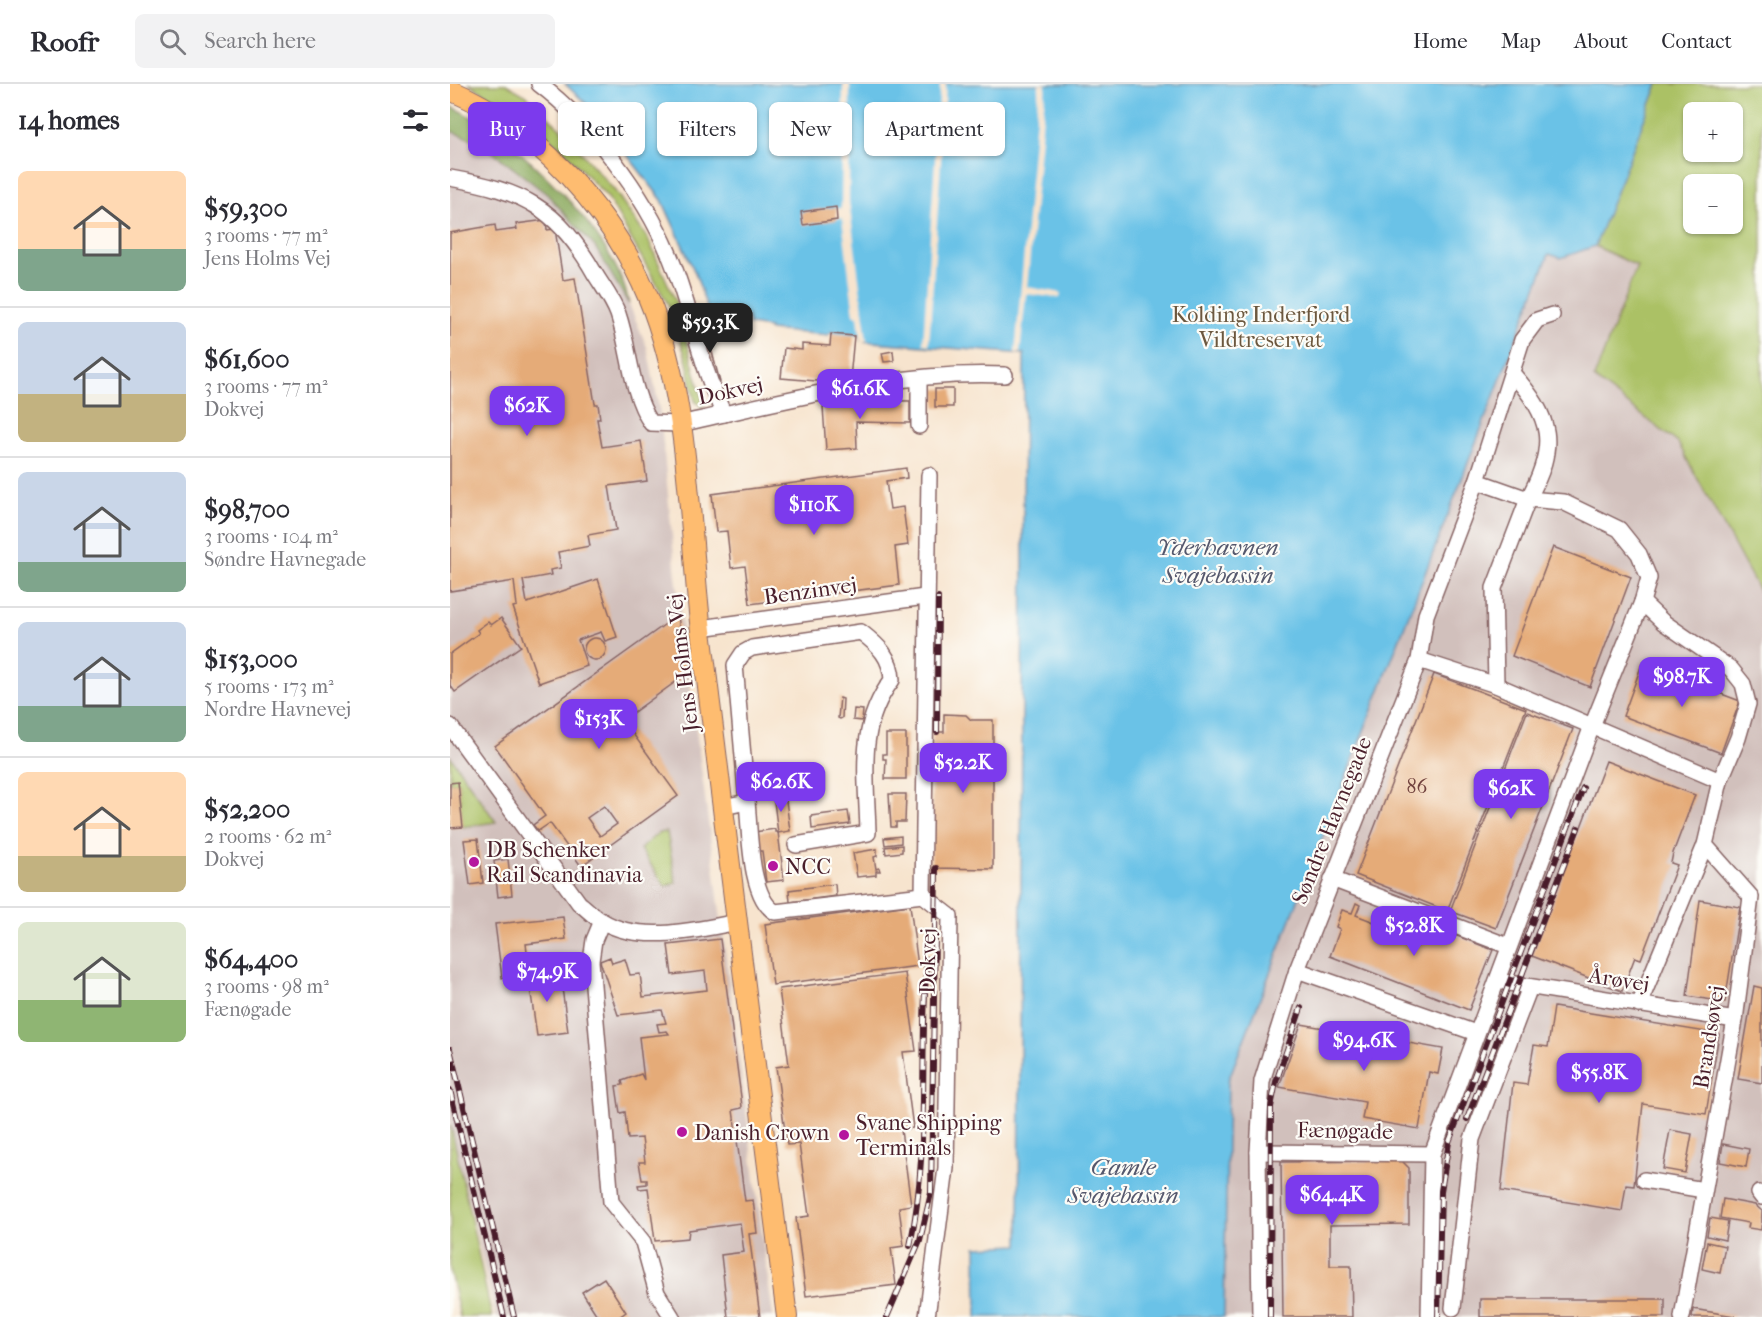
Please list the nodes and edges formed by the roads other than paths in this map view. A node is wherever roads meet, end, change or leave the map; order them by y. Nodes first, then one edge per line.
1 (539, 84) edge
2 (450, 90) edge
3 (450, 177) edge
4 (1552, 315) dead end
5 (1512, 373) junction
6 (1005, 375) dead end
7 (919, 380) junction
8 (724, 414) junction
9 (679, 424) junction
10 (919, 426) dead end
11 (929, 475) dead end
12 (1477, 481) junction
13 (1528, 499) junction
14 (926, 597) junction
15 (1642, 602) junction
16 (701, 628) junction
17 (1419, 660) junction
18 (1496, 685) junction
19 (450, 726) edge
20 (1592, 726) junction
21 (1720, 781) junction
22 (747, 802) junction
23 (723, 807) junction
24 (795, 845) dead end
25 (1705, 845) junction
26 (1332, 879) junction
27 (923, 895) junction
28 (602, 921) junction
29 (737, 922) junction
30 (1508, 946) junction
31 (1297, 970) junction
32 (1497, 981) junction
33 (1530, 987) junction
34 (1639, 1005) junction
35 (1735, 1020) junction
36 (1476, 1033) junction
37 (1258, 1152) junction
38 (1432, 1154) junction
39 (1644, 1180) dead end
40 (1704, 1190) junction
41 (1453, 1308) dead end
42 (672, 1317) edge
43 (787, 1317) edge
44 (927, 1317) edge
45 (1260, 1317) edge
46 (1429, 1317) edge
47 (1682, 1317) edge

1 - 8 street
2 - 9 main road, Jens Holms Vej
3 - 9 street, Dokvej
4 - 5 street, Søndre Havnegade
5 - 12 street, Søndre Havnegade
5 - 13 street
6 - 7 street, Dokvej
7 - 8 street, Dokvej
7 - 10 street
8 - 9 street, Dokvej
9 - 16 main road, Jens Holms Vej
11 - 14 street, Dokvej
12 - 13 street
12 - 17 street, Søndre Havnegade
13 - 15 street
13 - 18 street
14 - 16 street, Benzinvej
14 - 27 street, Dokvej
15 - 20 street
15 - 21 street
16 - 23 main road, Jens Holms Vej
17 - 18 street
17 - 26 street, Søndre Havnegade
18 - 20 street
19 - 28 street
20 - 21 street
20 - 30 street
21 - 25 street
22 - 23 street
22 - 24 street
22 - 27 street
23 - 29 main road, Jens Holms Vej
25 - 34 street
25 - 35 street, Brandsøvej
26 - 30 street
26 - 31 street, Søndre Havnegade
27 - 44 street, Dokvej
28 - 29 street
28 - 42 street
29 - 43 main road, Jens Holms Vej
30 - 32 street
31 - 36 street
31 - 37 street, Søndre Havnegade
32 - 33 street, Årøvej
32 - 36 street
33 - 34 street, Årøvej
33 - 41 street
34 - 35 street, Årøvej
35 - 40 street, Brandsøvej
36 - 38 street
37 - 38 street, Fænøgade
37 - 45 street, Søndre Havnegade
38 - 46 street
39 - 40 street
40 - 47 street, Brandsøvej

